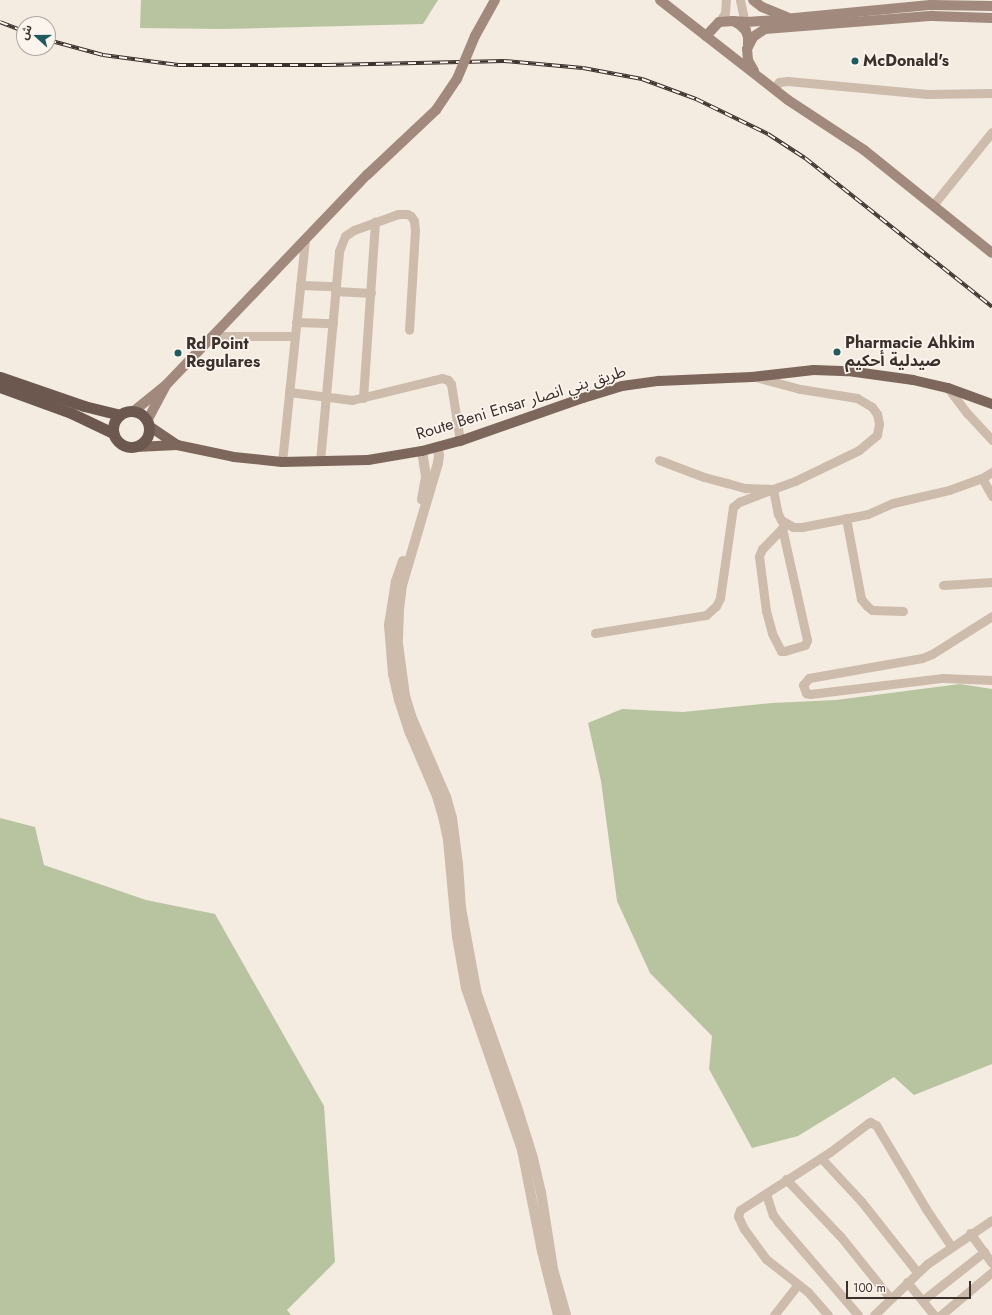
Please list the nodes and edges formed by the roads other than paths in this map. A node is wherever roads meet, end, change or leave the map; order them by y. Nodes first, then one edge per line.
1 (495, 0) edge
2 (660, 0) edge
3 (726, 0) edge
4 (740, 0) edge
5 (753, 0) edge
6 (992, 6) edge
7 (789, 18) junction
8 (992, 18) edge
9 (733, 21) junction
10 (719, 22) junction
11 (745, 22) junction
12 (775, 24) junction
13 (747, 34) junction
14 (706, 36) junction
15 (747, 49) junction
16 (739, 61) junction
17 (762, 80) junction
18 (774, 88) junction
19 (992, 93) edge
20 (992, 132) edge
21 (933, 205) junction
22 (375, 221) junction
23 (305, 241) junction
24 (992, 253) edge
25 (300, 285) junction
26 (336, 288) junction
27 (370, 293) junction
28 (296, 322) junction
29 (333, 323) junction
30 (409, 330) dead end
31 (215, 336) junction
32 (294, 336) junction
33 (0, 377) edge
34 (752, 377) junction
35 (166, 385) junction
36 (0, 387) edge
37 (948, 388) junction
38 (289, 392) junction
39 (327, 397) junction
40 (363, 398) junction
41 (992, 404) edge
42 (134, 411) junction
43 (120, 414) junction
44 (148, 424) junction
45 (113, 433) junction
46 (992, 440) edge
47 (460, 441) junction
48 (177, 445) junction
49 (136, 447) junction
50 (437, 447) junction
51 (422, 451) junction
52 (659, 460) dead end
53 (320, 461) junction
54 (282, 462) junction
55 (992, 472) edge
56 (430, 477) junction
57 (982, 478) junction
58 (772, 489) junction
59 (992, 496) edge
60 (846, 518) junction
61 (784, 526) junction
62 (992, 582) edge
63 (943, 585) dead end
64 (903, 611) dead end
65 (992, 616) edge
66 (595, 633) dead end
67 (992, 680) edge
68 (821, 1158) junction
69 (786, 1179) junction
70 (766, 1194) junction
71 (992, 1220) edge
72 (970, 1233) junction
73 (951, 1246) junction
74 (984, 1252) junction
75 (992, 1263) edge
76 (917, 1272) junction
77 (992, 1272) edge
78 (907, 1282) junction
79 (798, 1284) junction
80 (890, 1298) junction
81 (924, 1300) junction
82 (558, 1315) edge
83 (566, 1315) edge
84 (774, 1315) edge
85 (828, 1315) edge
86 (858, 1315) edge
87 (874, 1315) edge
88 (934, 1315) edge
89 (941, 1315) edge

1 - 23 main road, bridge
2 - 14 main road
3 - 10 street
4 - 11 street
5 - 7 main road
6 - 7 main road
7 - 12 main road
8 - 12 main road
9 - 10 main road
9 - 11 main road
9 - 13 main road
10 - 14 main road
11 - 12 main road
11 - 13 street
12 - 15 main road
13 - 15 main road
14 - 16 main road
15 - 16 main road
15 - 17 main road
16 - 17 main road
17 - 18 main road
18 - 19 street
18 - 21 main road
20 - 21 street
21 - 24 main road
22 - 26 street
22 - 27 street
22 - 30 street
23 - 25 street
23 - 31 main road
25 - 26 street
25 - 28 street
26 - 27 street
26 - 29 street
27 - 40 street
28 - 29 street
28 - 32 street
29 - 39 street
31 - 32 street
31 - 35 main road
32 - 38 street
33 - 43 highway
34 - 37 main road, Route Beni Ensar طريق بني انصار
34 - 47 main road, Route Beni Ensar طريق بني انصار
34 - 58 street
35 - 42 main road
35 - 44 main road
36 - 45 highway
37 - 41 main road, Route Beni Ensar طريق بني انصار
37 - 46 street
38 - 39 street
38 - 54 street
39 - 40 street
39 - 53 street
40 - 47 street
42 - 43 highway
42 - 44 highway
43 - 45 highway
44 - 48 main road, Route Beni Ensar طريق بني انصار
44 - 49 highway
45 - 49 highway
47 - 50 main road, Route Beni Ensar طريق بني انصار
48 - 49 main road, Route Beni Ensar طريق بني انصار
48 - 54 main road, Route Beni Ensar طريق بني انصار
50 - 51 main road, Route Beni Ensar طريق بني انصار
50 - 56 street
51 - 53 main road, Route Beni Ensar طريق بني انصار
51 - 56 street
52 - 58 street
53 - 54 main road, Route Beni Ensar طريق بني انصار
55 - 57 street
56 - 82 street
56 - 83 street
57 - 59 street
57 - 60 street
58 - 61 street
58 - 66 street
60 - 61 street
60 - 64 street
61 - 61 street
62 - 63 street
65 - 67 street
68 - 69 street
68 - 73 street
68 - 76 street
69 - 70 street
69 - 80 street
70 - 79 street
70 - 86 street
71 - 72 street
72 - 73 street
72 - 74 street
73 - 76 street
74 - 75 street
74 - 81 street
76 - 78 street
77 - 89 street
78 - 80 street
78 - 81 street
79 - 84 street
79 - 85 street
80 - 87 street
81 - 88 street

